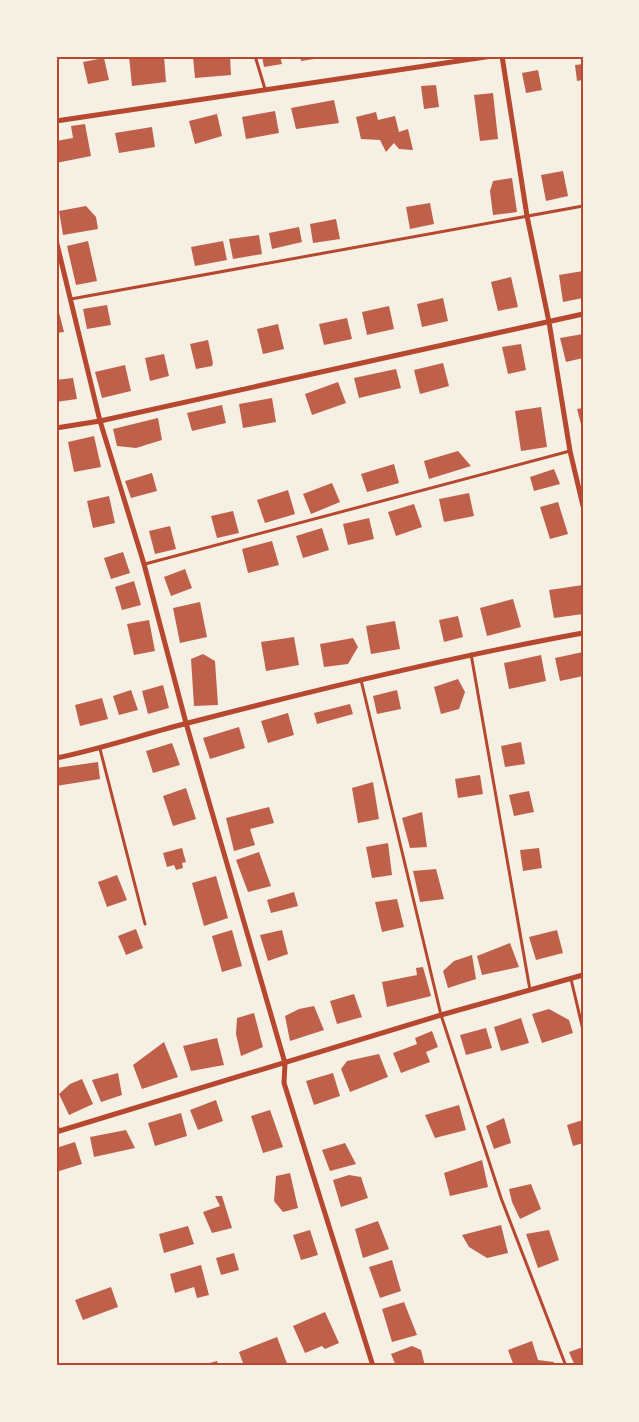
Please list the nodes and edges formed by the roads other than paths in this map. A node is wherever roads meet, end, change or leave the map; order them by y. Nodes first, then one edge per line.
1 (255, 56) edge
2 (492, 56) edge
3 (502, 56) edge
4 (265, 90) junction
5 (56, 122) edge
6 (583, 206) edge
7 (527, 216) junction
8 (56, 240) edge
9 (70, 299) junction
10 (583, 314) edge
11 (549, 322) junction
12 (100, 421) junction
13 (56, 428) edge
14 (570, 451) junction
15 (583, 506) edge
16 (144, 564) junction
17 (583, 633) edge
18 (471, 653) junction
19 (360, 680) junction
20 (186, 723) junction
21 (100, 749) junction
22 (56, 758) edge
23 (145, 924) dead end
24 (583, 975) edge
25 (570, 979) junction
26 (531, 990) junction
27 (442, 1015) junction
28 (583, 1030) edge
29 (285, 1063) junction
30 (56, 1121) edge
31 (58, 1132) edge
32 (373, 1366) edge
33 (566, 1366) edge

1 - 4 lane
2 - 4 street
3 - 7 street
4 - 5 street
6 - 7 lane
7 - 9 lane
7 - 11 street
8 - 9 street
9 - 12 street
10 - 11 street
11 - 12 street
11 - 14 street
12 - 13 street
12 - 16 street
14 - 15 street
14 - 16 lane
16 - 20 street
17 - 18 street
18 - 19 street
18 - 26 lane
19 - 20 street
19 - 27 lane
20 - 21 street
20 - 29 street
21 - 22 street
21 - 23 lane
24 - 25 street
25 - 26 street
25 - 28 lane
26 - 27 street
27 - 29 street
27 - 33 lane
29 - 31 street
29 - 32 street
30 - 31 lane

